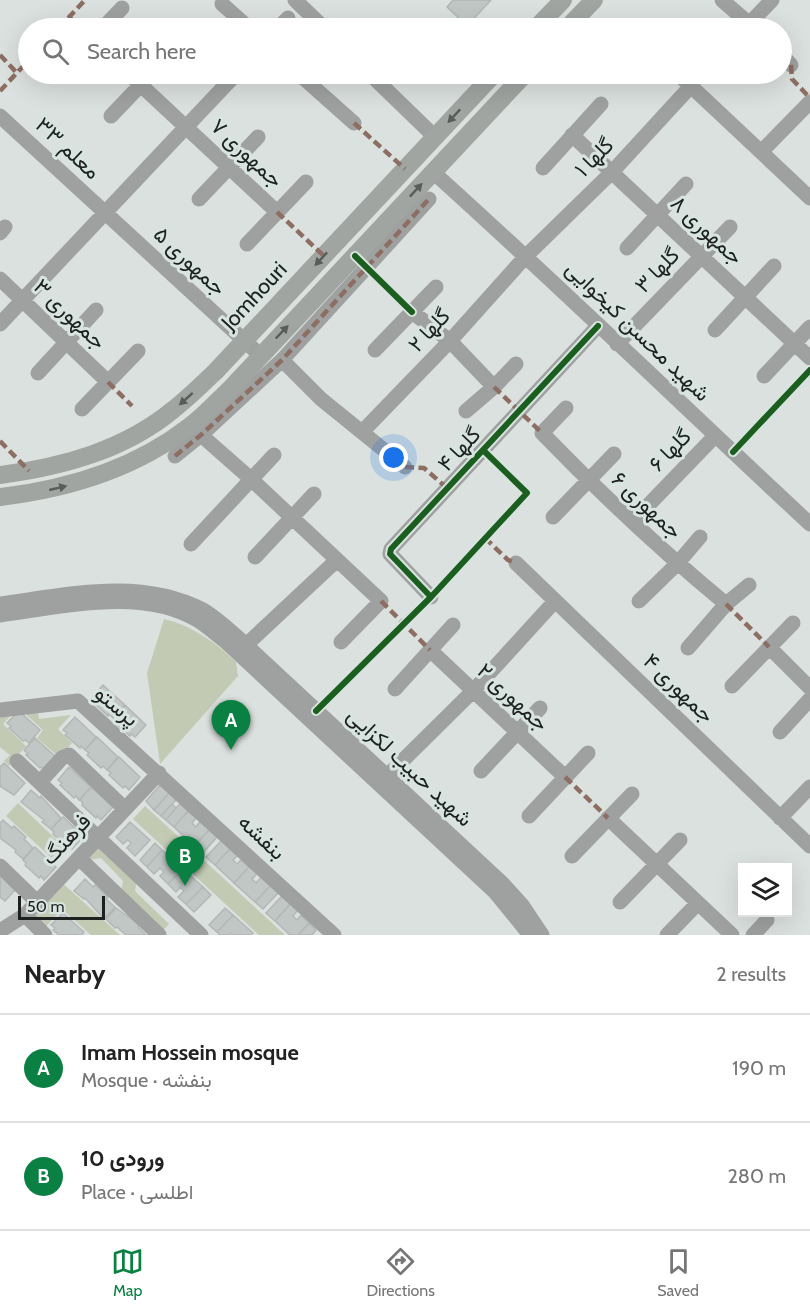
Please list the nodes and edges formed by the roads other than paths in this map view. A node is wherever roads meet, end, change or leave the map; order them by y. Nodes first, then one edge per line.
1 (295, 0) edge
2 (563, 0) edge
3 (594, 0) edge
4 (722, 0) edge
5 (772, 0) edge
6 (222, 4) dead end
7 (122, 8) dead end
8 (112, 18) edge
9 (238, 18) edge
10 (314, 18) edge
11 (546, 18) edge
12 (577, 18) edge
13 (742, 18) edge
14 (757, 18) edge
15 (141, 84) edge
16 (150, 84) edge
17 (227, 84) edge
18 (310, 84) edge
19 (380, 84) edge
20 (485, 84) edge
21 (516, 84) edge
22 (691, 86) joint
23 (810, 102) edge
24 (601, 104) dead end
25 (0, 116) edge
26 (111, 116) dead end
27 (354, 123) dead end
28 (186, 127) junction
29 (572, 135) junction
30 (258, 137) dead end
31 (435, 137) junction
32 (761, 152) junction
33 (229, 167) junction
34 (543, 168) dead end
35 (433, 172) junction
36 (612, 172) junction
37 (306, 182) dead end
38 (686, 184) dead end
39 (810, 198) edge
40 (199, 199) dead end
41 (429, 199) dead end
42 (277, 212) junction
43 (105, 213) junction
44 (657, 215) junction
45 (730, 227) dead end
46 (247, 244) dead end
47 (627, 248) dead end
48 (526, 256) junction
49 (701, 256) junction
50 (774, 266) dead end
51 (0, 279) edge
52 (436, 287) dead end
53 (745, 297) junction
54 (22, 301) junction
55 (96, 310) dead end
56 (412, 312) junction
57 (313, 313) junction
58 (0, 324) edge
59 (598, 326) junction
60 (810, 327) edge
61 (715, 330) dead end
62 (244, 341) junction
63 (450, 341) junction
64 (66, 342) junction
65 (617, 344) junction
66 (794, 344) junction
67 (375, 350) dead end
68 (138, 351) dead end
69 (261, 356) junction
70 (810, 358) edge
71 (282, 360) junction
72 (516, 364) dead end
73 (38, 373) dead end
74 (764, 376) dead end
75 (108, 382) junction
76 (494, 387) junction
77 (566, 408) dead end
78 (82, 410) dead end
79 (466, 411) dead end
80 (362, 432) junction
81 (201, 435) junction
82 (715, 436) junction
83 (614, 454) dead end
84 (274, 455) dead end
85 (175, 456) dead end
86 (405, 468) dead end
87 (0, 475) edge
88 (252, 480) junction
89 (589, 481) junction
90 (314, 494) dead end
91 (0, 498) edge
92 (807, 514) edge
93 (553, 517) dead end
94 (292, 518) junction
95 (633, 521) junction
96 (700, 537) dead end
97 (191, 544) dead end
98 (255, 557) dead end
99 (337, 560) junction
100 (516, 563) dead end
101 (677, 564) junction
102 (749, 585) dead end
103 (431, 597) dead end
104 (555, 601) junction
105 (639, 601) dead end
106 (0, 604) edge
107 (726, 604) junction
108 (0, 615) edge
109 (793, 622) dead end
110 (453, 625) dead end
111 (340, 642) dead end
112 (246, 645) junction
113 (769, 647) junction
114 (688, 648) dead end
115 (430, 650) junction
116 (256, 662) junction
117 (732, 686) dead end
118 (810, 688) edge
119 (395, 689) dead end
120 (473, 691) junction
121 (810, 699) edge
122 (540, 708) dead end
123 (0, 710) edge
124 (517, 732) junction
125 (780, 732) dead end
126 (588, 753) dead end
127 (17, 761) dead end
128 (481, 771) dead end
129 (159, 773) junction
130 (386, 777) junction
131 (565, 777) junction
132 (40, 783) junction
133 (810, 787) edge
134 (632, 794) dead end
135 (125, 809) junction
136 (529, 816) dead end
137 (608, 818) junction
138 (780, 818) junction
139 (99, 837) junction
140 (680, 840) dead end
141 (810, 846) edge
142 (572, 856) dead end
143 (79, 858) junction
144 (657, 863) junction
145 (0, 866) edge
146 (38, 902) junction
147 (620, 902) dead end
148 (698, 903) junction
149 (25, 915) junction
150 (767, 920) dead end
151 (0, 931) edge
152 (159, 934) edge
153 (45, 935) edge
154 (201, 935) edge
155 (334, 935) edge
156 (530, 935) edge
157 (542, 935) edge
158 (548, 935) edge
159 (667, 935) edge
160 (732, 935) edge
161 (753, 935) edge

1 - 10 street
2 - 11 main road
3 - 12 main road
4 - 13 street
5 - 14 street
6 - 9 street
7 - 8 street
15 - 26 street
16 - 28 street, جمهوری ۷
17 - 28 street
18 - 27 street
19 - 31 street
20 -> 31 main road, Jomhouri
21 - 35 main road, Jomhouri
22 - 32 street
22 - 36 street, گلها ۱
23 - 32 street
24 - 29 street
25 - 43 street, معلم ۳۳
28 - 33 street, جمهوری ۷
28 - 43 street
29 - 34 street
29 - 36 street, جمهوری ۸
30 - 33 street
31 -> 62 main road, Jomhouri
32 - 39 street
33 - 40 street
33 - 42 street, جمهوری ۷
35 - 48 street, شهید محسن کیخوایی
57 -> 35 main road, Jomhouri
36 - 44 street, جمهوری ۸
36 - 48 street, گلها ۱
37 - 42 street
38 - 44 street
41 - 57 street
42 - 46 street
43 - 54 street
43 - 62 street, جمهوری ۵
44 - 47 street
44 - 49 street, جمهوری ۸
45 - 49 street, گلها ۳
48 - 59 street, شهید محسن کیخوایی
48 - 63 street, گلها ۲
49 - 53 street, جمهوری ۸
49 - 65 street, گلها ۳
50 - 53 street
51 - 54 street, جمهوری ۳
52 - 56 street
53 - 61 street
53 - 66 street, جمهوری ۸
54 - 58 street
54 - 64 street, جمهوری ۳
55 - 64 street
56 - 63 street
56 - 67 street
69 -> 57 main road, Jomhouri
57 - 71 street
59 - 65 street, شهید محسن کیخوایی
59 - 103 street, گلها ۴
60 - 66 street
62 - 69 street, جمهوری ۵
62 -> 87 main road, Jomhouri
63 - 76 street
63 - 80 street, گلها ۲
64 - 73 street
64 - 75 street, جمهوری ۳
65 - 82 street, شهید محسن کیخوایی
66 - 70 street, جمهوری ۸
66 - 74 street
68 - 75 street
91 -> 69 main road, Jomhouri
71 - 80 street
71 - 81 street
72 - 76 street
75 - 78 street
76 - 79 street
77 - 89 street, جمهوری ۶
80 - 86 street
81 - 85 street
81 - 88 street
82 - 92 street, شهید محسن کیخوایی
82 - 95 street, گلها ۶
83 - 89 street
84 - 88 street
88 - 94 street
88 - 97 street
89 - 93 street
89 - 95 street, جمهوری ۶
90 - 94 street
94 - 98 street
94 - 99 street
95 - 101 street, جمهوری ۶
96 - 101 street
99 - 111 street
99 - 112 street
100 - 104 street, جمهوری ۴
101 - 105 street
101 - 107 street, جمهوری ۶
102 - 107 street
104 - 120 street
104 - 138 street, جمهوری ۴
106 - 112 street, شهید حبیب لکزایی
107 - 114 street
108 - 116 street, شهید حبیب لکزایی
109 - 113 street
110 - 115 street
112 - 116 street, شهید حبیب لکزایی
113 - 117 street
113 - 118 street
115 - 119 street
115 - 120 street, جمهوری ۲
116 - 130 street, شهید حبیب لکزایی
120 - 124 street, جمهوری ۲
120 - 130 street
121 - 125 street
122 - 124 street
123 - 129 street, پرستو
124 - 128 street
124 - 131 street, جمهوری ۲
126 - 131 street
127 - 132 street
129 - 135 street, فرهنگ
129 - 155 street, بنفشه
130 - 156 street, شهید حبیب لکزایی
130 - 157 street, شهید حبیب لکزایی
130 - 158 street
131 - 136 street
132 - 135 street
132 - 139 street
133 - 138 street
134 - 137 street
135 - 139 street, فرهنگ
137 - 142 street
137 - 144 street
138 - 141 street, جمهوری ۴
139 - 143 street, فرهنگ
139 - 154 street
140 - 144 street
143 - 146 street, فرهنگ
143 - 152 street
144 - 147 street
144 - 148 street
145 - 146 street
146 - 149 street, فرهنگ
148 - 159 street
148 - 160 street
149 - 151 street, فرهنگ
149 - 153 street
150 - 161 street

